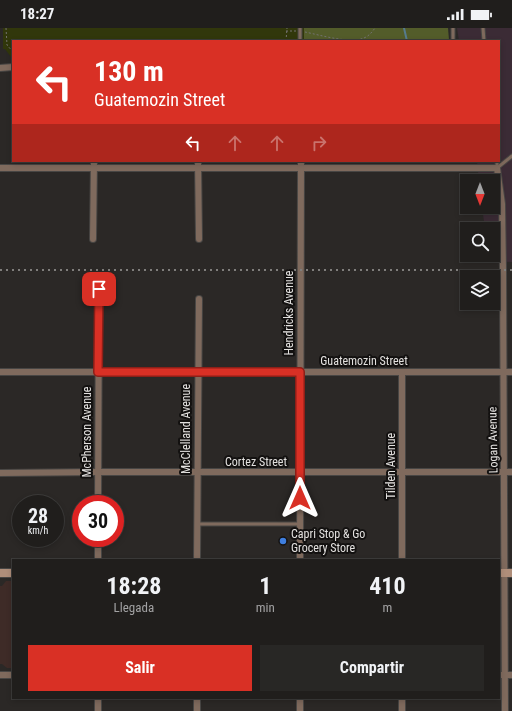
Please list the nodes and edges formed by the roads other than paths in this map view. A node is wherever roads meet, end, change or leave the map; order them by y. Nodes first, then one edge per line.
1 (300, 28) edge
2 (453, 28) edge
3 (483, 28) edge
4 (300, 40) edge
5 (453, 40) edge
6 (484, 40) edge
7 (0, 68) edge
8 (12, 68) edge
9 (512, 156) edge
10 (94, 162) edge
11 (198, 162) edge
12 (301, 162) edge
13 (497, 162) edge
14 (0, 168) edge
15 (94, 168) junction
16 (198, 168) junction
17 (301, 168) junction
18 (498, 168) junction
19 (93, 239) dead end
20 (199, 239) dead end
21 (99, 289) dead end
22 (199, 299) dead end
23 (0, 372) edge
24 (98, 372) junction
25 (198, 372) junction
26 (300, 372) junction
27 (402, 372) junction
28 (503, 372) junction
29 (512, 372) edge
30 (98, 472) junction
31 (300, 472) junction
32 (504, 472) junction
33 (512, 472) edge
34 (0, 473) edge
35 (197, 473) junction
36 (402, 473) junction
37 (98, 495) edge
38 (197, 524) junction
39 (300, 524) junction
40 (98, 547) edge
41 (98, 559) edge
42 (197, 559) edge
43 (300, 559) edge
44 (402, 559) edge
45 (0, 573) edge
46 (12, 573) edge
47 (505, 573) edge
48 (0, 675) edge
49 (12, 675) edge
50 (502, 675) edge
51 (512, 675) edge
52 (98, 699) edge
53 (197, 699) edge
54 (300, 699) edge
55 (402, 699) edge
56 (98, 711) edge
57 (197, 711) edge
58 (300, 711) edge
59 (402, 711) edge
60 (505, 711) edge

1 - 4 lane
2 - 5 lane
3 - 6 lane
7 - 8 street
9 - 18 lane
10 - 15 street
11 - 16 street
12 - 17 street, Hendricks Avenue
13 - 18 lane
14 - 15 street
15 - 16 street
15 - 19 street
16 - 17 street
16 - 20 street
17 - 18 street
17 - 26 street, Hendricks Avenue
18 - 28 street, Logan Avenue
21 - 24 street, McPherson Avenue
22 - 25 street, McClelland Avenue
23 - 24 street, Guatemozin Street
24 - 25 street, Guatemozin Street
24 - 30 street, McPherson Avenue
25 - 26 street, Guatemozin Street
25 - 35 street, McClelland Avenue
26 - 27 street, Guatemozin Street
26 - 31 street, Hendricks Avenue
27 - 28 street, Guatemozin Street
27 - 36 street, Tilden Avenue
28 - 29 street, Guatemozin Street
28 - 32 street, Logan Avenue
30 - 34 street, Cortez Street
30 - 35 street, Cortez Street
30 - 37 street, McPherson Avenue
31 - 35 street, Cortez Street
31 - 36 street, Cortez Street
31 - 39 street, Hendricks Avenue
32 - 33 street, Cortez Street
32 - 36 street, Cortez Street
32 - 47 street, Logan Avenue
35 - 38 street, McClelland Avenue
36 - 44 street, Tilden Avenue
38 - 39 lane
38 - 42 street, McClelland Avenue
39 - 43 street, Hendricks Avenue
40 - 41 street
45 - 46 street
47 - 50 street, Logan Avenue
48 - 49 street
50 - 51 street
50 - 60 street, Logan Avenue
52 - 56 street
53 - 57 street
54 - 58 street
55 - 59 street

